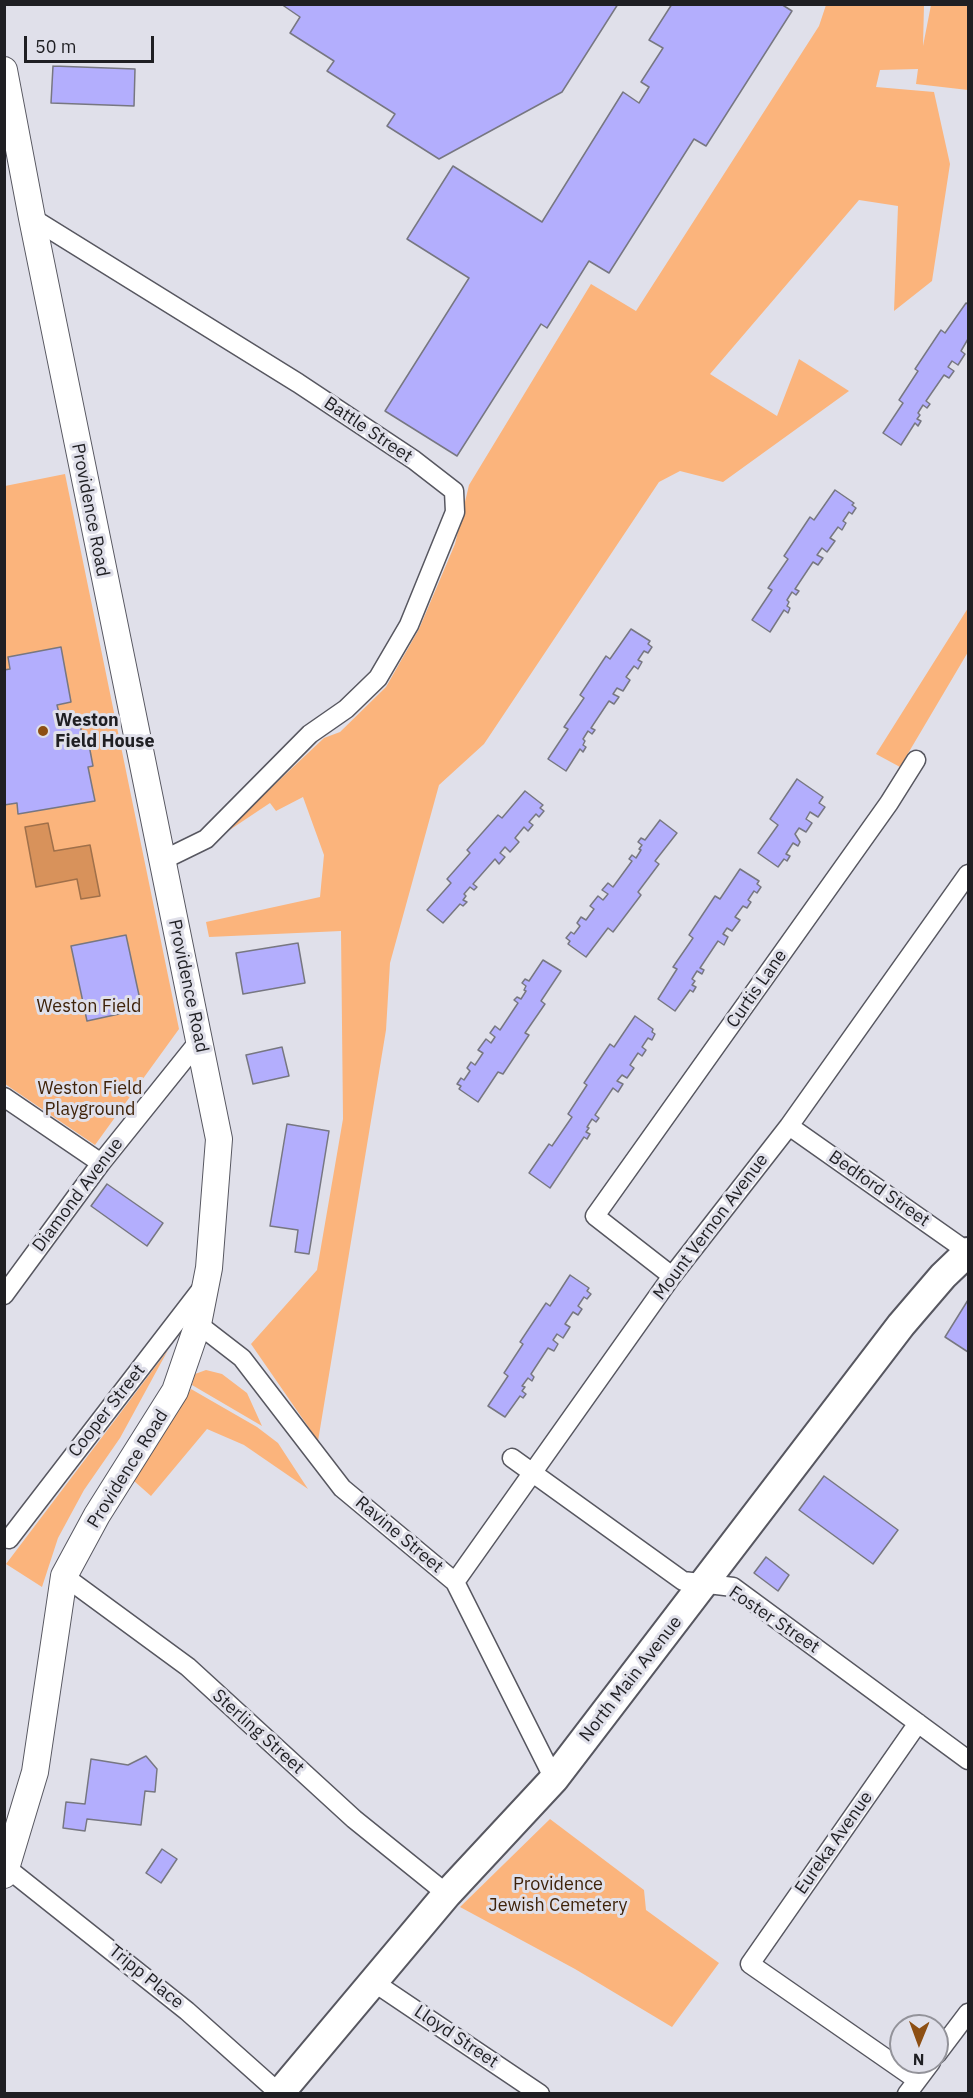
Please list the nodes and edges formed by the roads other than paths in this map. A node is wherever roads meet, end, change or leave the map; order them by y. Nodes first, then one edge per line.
1 (4, 70) edge
2 (32, 218) junction
3 (916, 760) dead end
4 (161, 861) junction
5 (969, 874) edge
6 (199, 1041) junction
7 (4, 1097) edge
8 (789, 1126) junction
9 (101, 1163) junction
10 (968, 1252) edge
11 (672, 1276) junction
12 (206, 1284) junction
13 (4, 1294) edge
14 (198, 1324) junction
15 (512, 1458) dead end
16 (532, 1474) junction
17 (9, 1539) dead end
18 (64, 1576) junction
19 (455, 1582) junction
20 (706, 1582) junction
21 (918, 1723) junction
22 (969, 1760) edge
23 (554, 1779) junction
24 (6, 1871) edge
25 (447, 1894) junction
26 (372, 1981) junction
27 (969, 2013) edge
28 (949, 2039) edge
29 (922, 2074) edge
30 (912, 2087) edge
31 (279, 2093) edge
32 (540, 2094) edge

1 - 2 main road, Providence Road
2 - 4 main road, Providence Road
2 - 4 street, Battle Street
3 - 11 street, Curtis Lane
4 - 6 main road, Providence Road
5 - 8 street, Mount Vernon Avenue
6 - 9 street, Diamond Avenue
6 - 12 main road, Providence Road
7 - 9 street
8 - 10 street, Bedford Street
8 - 11 street, Mount Vernon Avenue
9 - 13 street, Diamond Avenue
10 - 20 main road, North Main Avenue
11 - 16 street, Mount Vernon Avenue
12 - 14 main road, Providence Road
12 - 17 street, Cooper Street
14 - 18 main road, Providence Road
14 - 19 street, Ravine Street
15 - 16 street, Foster Street
16 - 19 street, Mount Vernon Avenue
16 - 20 street, Foster Street
18 - 24 main road, Providence Road
18 - 25 street, Sterling Street
19 - 23 street, Ravine Street
20 - 21 street, Foster Street
20 - 23 main road, North Main Avenue
21 - 22 street, Foster Street
21 - 30 street, Eureka Avenue
23 - 25 main road, North Main Avenue
24 - 31 street, Tripp Place
25 - 26 main road, North Main Avenue
26 - 31 main road, North Main Avenue
26 - 32 street, Lloyd Street
27 - 28 street
29 - 30 street

